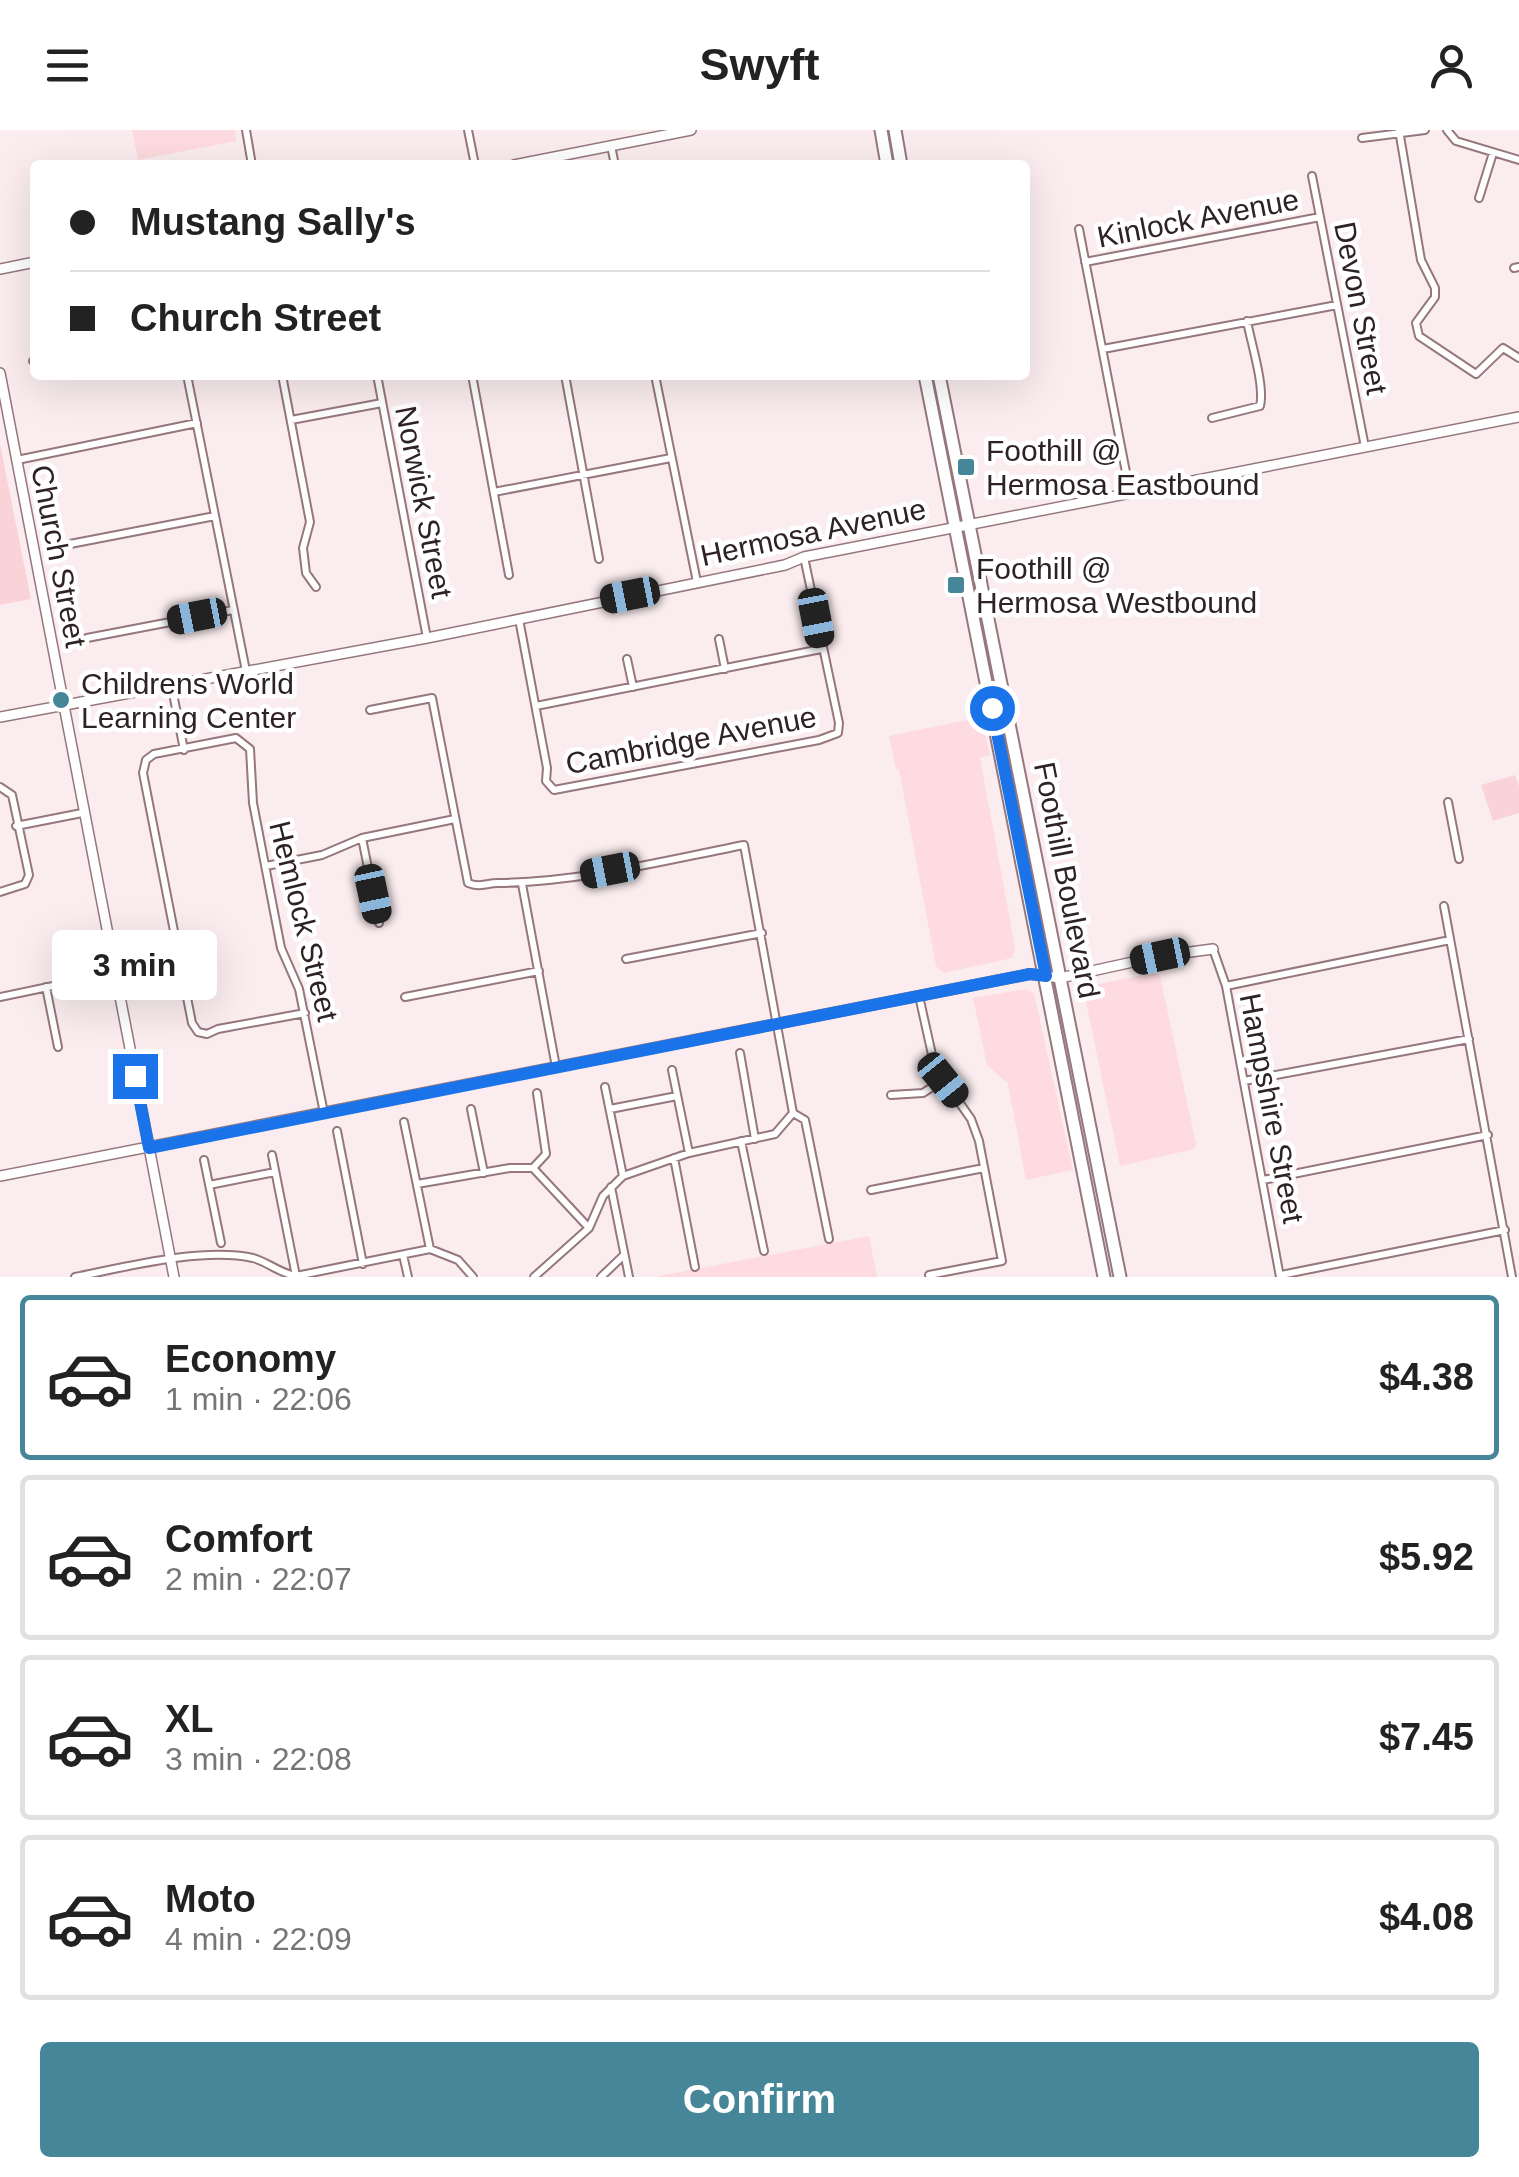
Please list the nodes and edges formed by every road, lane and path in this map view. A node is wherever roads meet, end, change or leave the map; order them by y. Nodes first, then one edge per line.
1 (246, 130) edge
2 (468, 130) edge
3 (691, 130) edge
4 (881, 130) edge
5 (895, 130) edge
6 (1425, 130) edge
7 (1447, 130) edge
8 (1399, 131) edge
9 (664, 132) edge
10 (1362, 138) dead end
11 (611, 146) junction
12 (1493, 153) junction
13 (251, 160) edge
14 (474, 160) edge
15 (541, 160) edge
16 (614, 160) edge
17 (886, 160) edge
18 (900, 160) edge
19 (1519, 160) edge
20 (1312, 176) dead end
21 (1480, 198) dead end
22 (1320, 217) junction
23 (1079, 229) dead end
24 (1085, 262) junction
25 (30, 263) edge
26 (0, 269) edge
27 (1337, 305) junction
28 (1247, 321) junction
29 (1102, 349) junction
30 (1519, 358) edge
31 (0, 373) edge
32 (189, 380) edge
33 (283, 380) edge
34 (378, 380) edge
35 (473, 380) edge
36 (566, 380) edge
37 (656, 380) edge
38 (927, 380) edge
39 (940, 380) edge
40 (382, 402) junction
41 (1519, 417) edge
42 (1212, 418) dead end
43 (291, 420) junction
44 (197, 423) junction
45 (1366, 448) junction
46 (671, 458) junction
47 (16, 460) junction
48 (584, 475) junction
49 (494, 492) junction
50 (1130, 493) junction
51 (215, 516) junction
52 (970, 525) junction
53 (956, 528) junction
54 (70, 544) dead end
55 (804, 557) junction
56 (599, 558) dead end
57 (510, 574) dead end
58 (697, 582) junction
59 (316, 587) dead end
60 (234, 610) junction
61 (519, 617) junction
62 (87, 638) dead end
63 (426, 638) junction
64 (719, 639) dead end
65 (821, 648) junction
66 (628, 659) dead end
67 (725, 669) junction
68 (246, 671) junction
69 (172, 684) junction
70 (633, 686) junction
71 (62, 705) junction
72 (536, 706) junction
73 (370, 710) dead end
74 (0, 717) edge
75 (184, 750) junction
76 (3, 787) edge
77 (1448, 802) dead end
78 (82, 813) junction
79 (455, 818) junction
80 (16, 826) junction
81 (362, 838) junction
82 (1459, 859) dead end
83 (266, 866) junction
84 (522, 884) junction
85 (0, 892) edge
86 (1444, 906) dead end
87 (379, 923) dead end
88 (762, 933) junction
89 (1450, 940) junction
90 (1212, 949) joint
91 (626, 959) dead end
92 (539, 971) junction
93 (115, 973) junction
94 (1053, 977) junction
95 (1226, 986) junction
96 (46, 987) junction
97 (919, 996) junction
98 (0, 997) edge
99 (405, 997) dead end
100 (305, 1013) junction
101 (778, 1023) junction
102 (1469, 1039) junction
103 (58, 1047) dead end
104 (740, 1053) dead end
105 (556, 1067) junction
106 (672, 1070) dead end
107 (943, 1080) junction
108 (1244, 1081) junction
109 (605, 1087) dead end
110 (537, 1093) dead end
111 (891, 1095) dead end
112 (677, 1096) junction
113 (471, 1108) dead end
114 (610, 1109) junction
115 (324, 1113) junction
116 (793, 1113) junction
117 (404, 1122) dead end
118 (337, 1132) dead end
119 (1488, 1135) junction
120 (755, 1139) junction
121 (741, 1142) junction
122 (149, 1148) junction
123 (689, 1153) junction
124 (272, 1155) dead end
125 (674, 1158) junction
126 (204, 1160) dead end
127 (533, 1168) junction
128 (984, 1168) junction
129 (275, 1172) junction
130 (484, 1173) junction
131 (0, 1176) edge
132 (623, 1176) junction
133 (1263, 1180) junction
134 (417, 1184) junction
135 (209, 1185) junction
136 (611, 1186) junction
137 (871, 1190) dead end
138 (589, 1228) junction
139 (1506, 1230) junction
140 (829, 1239) dead end
141 (220, 1243) dead end
142 (430, 1249) junction
143 (764, 1251) dead end
144 (404, 1255) junction
145 (624, 1255) junction
146 (170, 1259) junction
147 (363, 1264) junction
148 (268, 1266) junction
149 (695, 1266) dead end
150 (338, 1273) edge
151 (605, 1275) edge
152 (296, 1276) edge
153 (929, 1276) edge
154 (1280, 1276) edge
155 (75, 1277) edge
156 (174, 1277) edge
157 (270, 1277) edge
158 (408, 1277) edge
159 (473, 1277) edge
160 (534, 1277) edge
161 (629, 1277) edge
162 (1104, 1277) edge
163 (1120, 1277) edge
164 (1512, 1277) edge

1 - 13 street
2 - 14 street
3 - 9 street
4 - 17 main road
5 - 18 main road
6 - 8 street
7 - 12 street
8 - 10 street
8 - 30 street
9 - 11 street
11 - 15 street
11 - 16 street
12 - 19 street
12 - 21 street
20 - 22 street, Devon Street
22 - 24 street, Kinlock Avenue
22 - 27 street, Devon Street
23 - 24 street
24 - 29 street
25 - 26 street
27 - 28 street
27 - 45 street, Devon Street
28 - 29 street
28 - 42 street
29 - 50 street
31 - 47 street, Church Street
32 - 44 street
33 - 43 street
34 - 40 street, Norwick Street
35 - 49 street
36 - 48 street
37 - 46 street
38 - 53 main road, Foothill Boulevard
39 - 52 main road, Foothill Boulevard
40 - 43 street
40 - 63 street, Norwick Street
41 - 45 street, Hermosa Avenue
43 - 59 street
44 - 47 street
44 - 51 street
45 - 50 street, Hermosa Avenue
46 - 48 street
46 - 58 street
47 - 71 street, Church Street
48 - 49 street
48 - 56 street
49 - 57 street
50 - 52 street, Hermosa Avenue
51 - 54 street
51 - 60 street
52 - 53 street, Hermosa Avenue
52 - 94 main road, Foothill Boulevard
53 - 55 street, Hermosa Avenue
53 - 94 main road, Foothill Boulevard
55 - 58 street, Hermosa Avenue
55 - 65 street
58 - 61 street, Hermosa Avenue
60 - 62 street
60 - 68 street
61 - 63 street, Hermosa Avenue
61 - 72 street
63 - 68 street, Hermosa Avenue
64 - 67 street
65 - 67 street
65 - 72 street, Cambridge Avenue
66 - 70 street
67 - 70 street
68 - 69 street, Hermosa Avenue
69 - 71 street, Hermosa Avenue
69 - 75 street
70 - 72 street
71 - 74 street, Hermosa Avenue
71 - 78 street, Church Street
73 - 79 street
75 - 83 street, Hemlock Street
75 - 100 street
76 - 80 street
77 - 82 street
78 - 80 street
78 - 93 street, Church Street
79 - 81 street
79 - 84 street
80 - 85 street
81 - 83 street
81 - 87 street
83 - 100 street, Hemlock Street
84 - 88 street
84 - 92 street
86 - 89 street
88 - 91 street
88 - 101 street
89 - 95 street
89 - 102 street
90 - 94 street
90 - 95 street, Hampshire Street
92 - 99 street
92 - 105 street
93 - 96 street
93 - 122 street, Church Street
94 - 97 street
94 - 162 main road, Foothill Boulevard
94 - 163 main road, Foothill Boulevard
95 - 108 street, Hampshire Street
96 - 98 street
96 - 103 street
97 - 101 street
97 - 107 street
100 - 115 street, Hemlock Street
101 - 105 street
101 - 116 street
102 - 108 street
102 - 119 street
104 - 120 street
105 - 115 street
106 - 112 street
107 - 111 street
107 - 128 street
108 - 133 street, Hampshire Street
109 - 114 street
110 - 127 street
112 - 114 street
112 - 123 street
113 - 130 street
114 - 132 street
115 - 122 street
116 - 120 street
116 - 140 street
117 - 134 street
118 - 147 street
119 - 133 street
119 - 139 street
120 - 121 street
121 - 123 street
121 - 143 street
122 - 131 street
122 - 146 street, Church Street
123 - 125 street
124 - 129 street
125 - 132 street
125 - 149 street
126 - 135 street
127 - 130 street
127 - 138 street
128 - 137 street
128 - 153 street
129 - 135 street
129 - 152 street
130 - 134 street
132 - 136 street
133 - 154 street, Hampshire Street
134 - 142 street
135 - 141 street
136 - 138 street
136 - 145 street
138 - 160 street
139 - 154 street
139 - 164 street
142 - 144 street
142 - 159 street
144 - 147 street
144 - 158 street
145 - 151 street
145 - 161 street
146 - 148 street
146 - 155 street
146 - 156 street, Church Street
147 - 150 street
148 - 152 street
148 - 157 street
150 - 152 street

